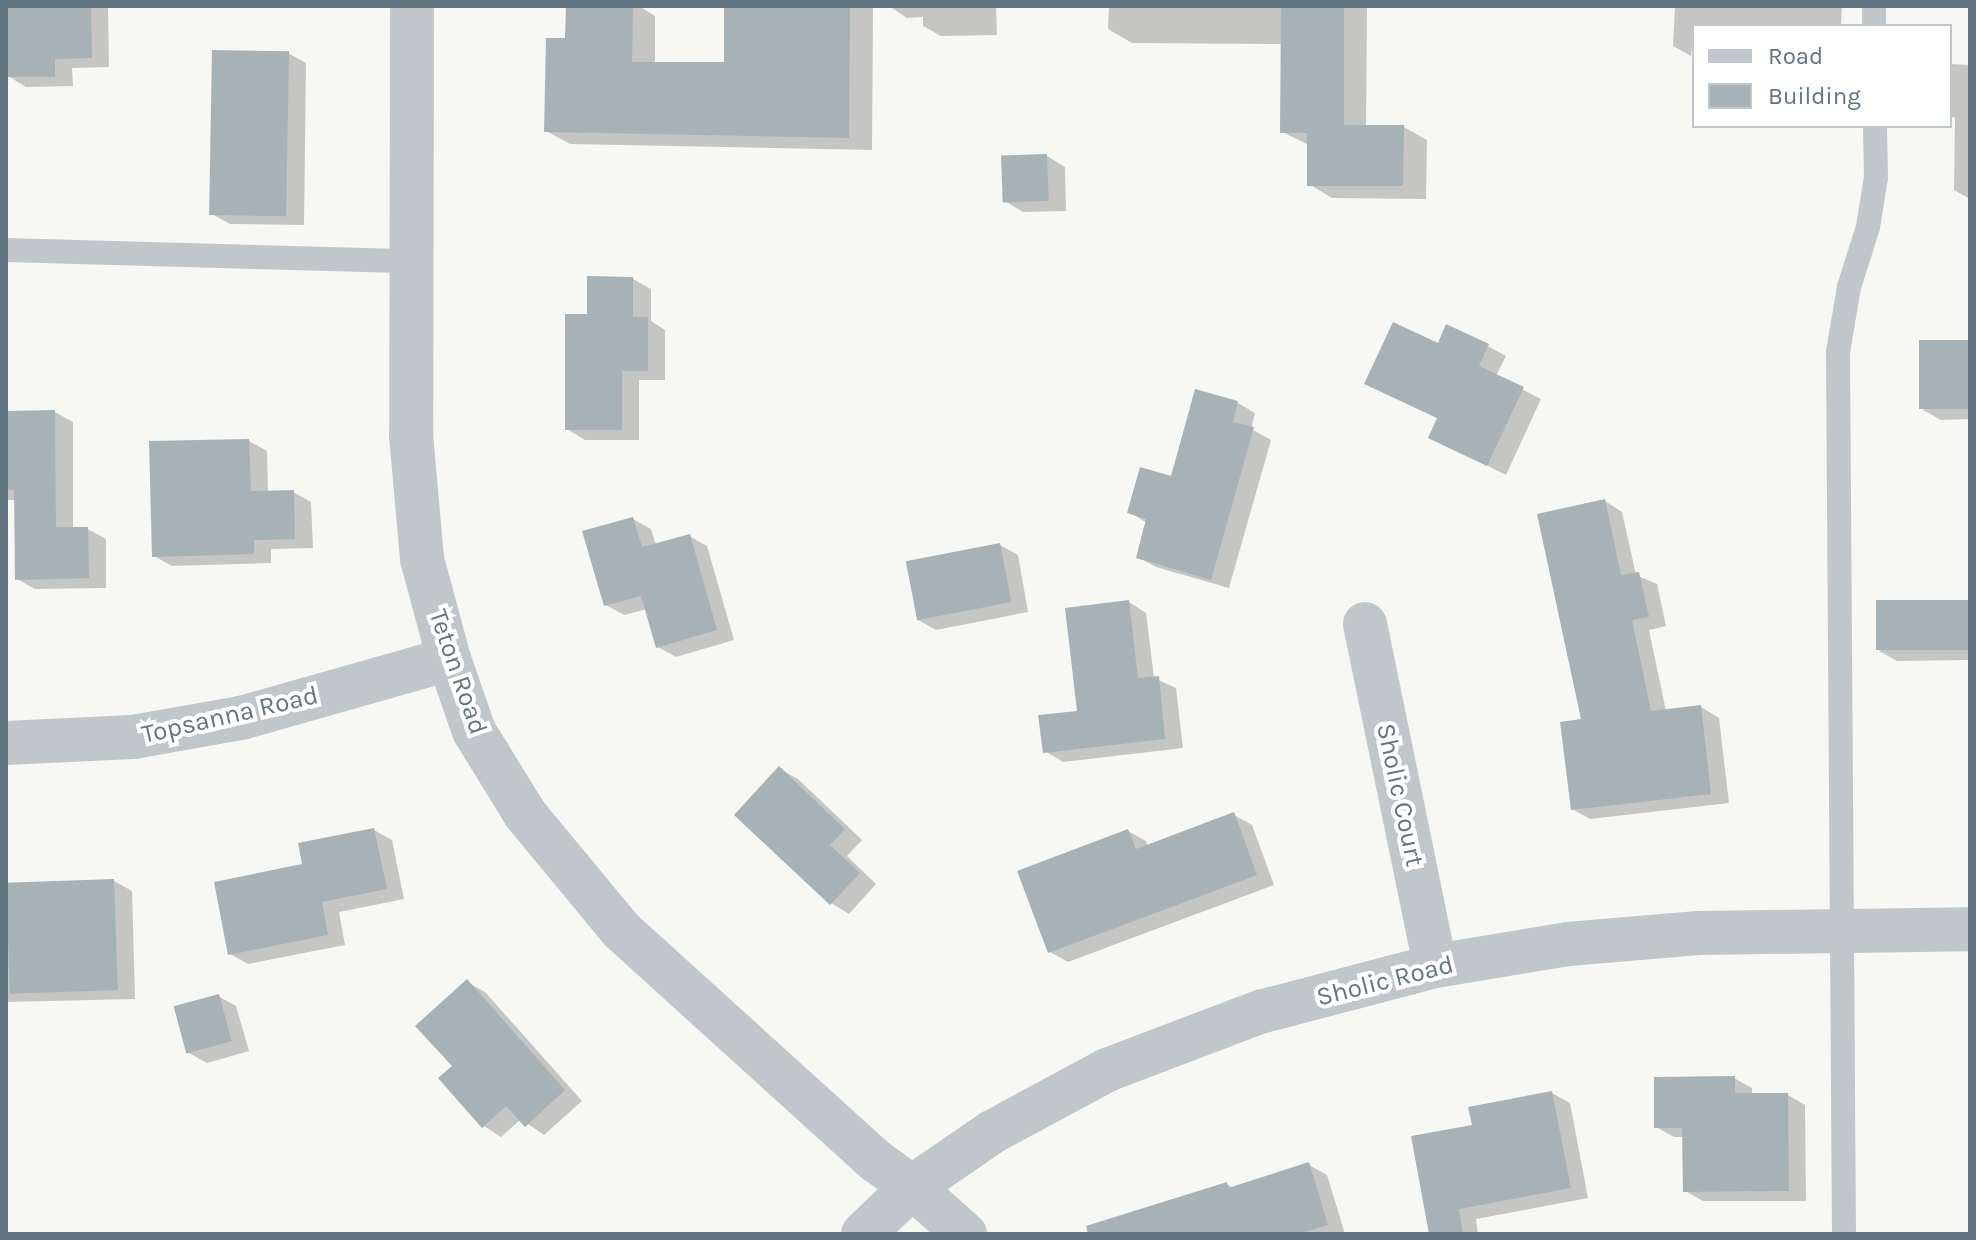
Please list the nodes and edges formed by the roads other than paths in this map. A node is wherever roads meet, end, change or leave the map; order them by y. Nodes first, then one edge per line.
1 (412, 6) edge
2 (1875, 128) edge
3 (6, 250) edge
4 (412, 261) junction
5 (1365, 624) dead end
6 (449, 659) junction
7 (6, 743) edge
8 (1842, 928) junction
9 (1970, 929) edge
10 (1435, 966) junction
11 (912, 1187) junction
12 (863, 1234) edge
13 (965, 1234) edge
14 (1844, 1234) edge

1 - 4 street, Teton Road
2 - 8 lane
3 - 4 lane
4 - 6 street, Teton Road
5 - 10 street, Sholic Court
6 - 7 street, Topsanna Road
6 - 11 street, Teton Road
8 - 9 street, Sholic Road
8 - 10 street, Sholic Road
8 - 14 lane
10 - 11 street, Sholic Road
11 - 12 street, Sholic Road
11 - 13 street, Teton Road

